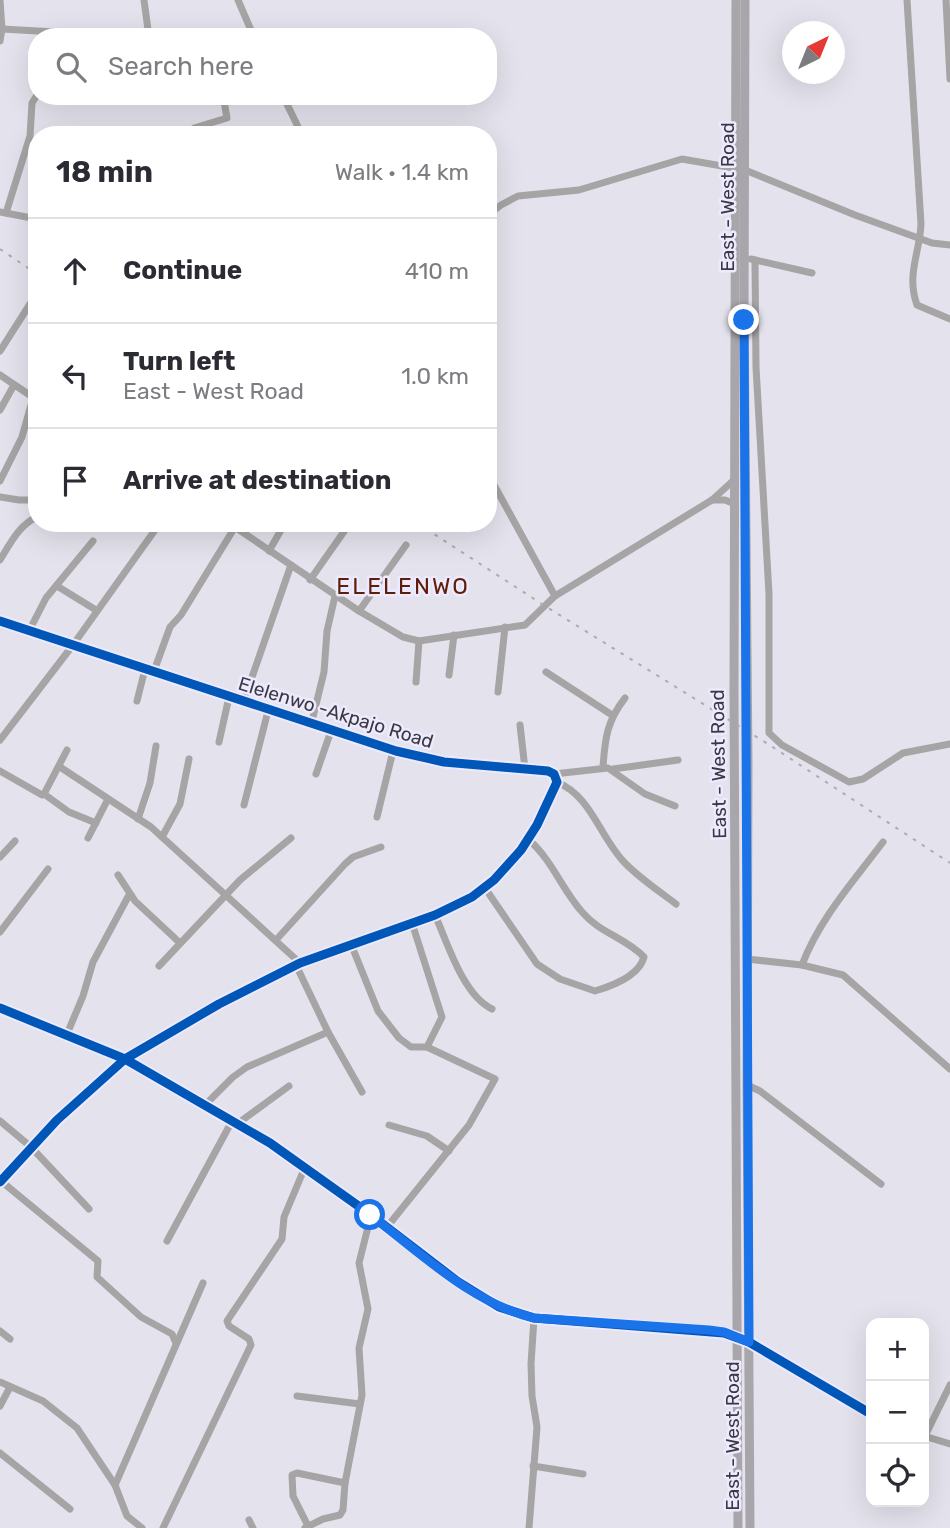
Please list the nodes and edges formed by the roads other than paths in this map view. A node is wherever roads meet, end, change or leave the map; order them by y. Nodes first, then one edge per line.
1 (0, 0) edge
2 (144, 0) edge
3 (238, 0) edge
4 (736, 0) edge
5 (745, 0) edge
6 (907, 0) edge
7 (946, 0) edge
8 (148, 28) edge
9 (250, 28) edge
10 (2, 29) junction
11 (28, 30) edge
12 (0, 41) edge
13 (950, 79) edge
14 (32, 105) edge
15 (225, 105) edge
16 (287, 105) edge
17 (31, 126) edge
18 (201, 126) edge
19 (298, 126) edge
20 (28, 142) edge
21 (734, 169) junction
22 (745, 170) junction
23 (497, 208) edge
24 (3, 212) edge
25 (28, 217) edge
26 (920, 239) junction
27 (950, 246) edge
28 (744, 257) junction
29 (755, 260) junction
30 (812, 273) dead end
31 (28, 307) edge
32 (950, 319) edge
33 (0, 351) edge
34 (756, 364) junction
35 (745, 365) junction
36 (0, 374) edge
37 (14, 385) junction
38 (28, 394) edge
39 (0, 410) edge
40 (28, 419) edge
41 (735, 479) junction
42 (0, 481) edge
43 (497, 490) edge
44 (0, 497) edge
45 (28, 500) edge
46 (712, 500) junction
47 (735, 504) junction
48 (28, 521) edge
49 (153, 532) edge
50 (228, 532) edge
51 (242, 532) edge
52 (280, 532) edge
53 (344, 532) edge
54 (93, 541) dead end
55 (406, 545) dead end
56 (269, 551) junction
57 (0, 560) edge
58 (291, 565) junction
59 (310, 580) junction
60 (57, 586) junction
61 (335, 596) junction
62 (555, 596) junction
63 (96, 610) junction
64 (359, 611) junction
65 (0, 621) edge
66 (505, 627) junction
67 (29, 631) junction
68 (454, 635) junction
69 (419, 641) junction
70 (73, 645) junction
71 (150, 670) junction
72 (545, 672) dead end
73 (449, 674) dead end
74 (416, 682) dead end
75 (498, 692) dead end
76 (229, 697) junction
77 (625, 698) dead end
78 (137, 701) dead end
79 (243, 703) junction
80 (268, 711) junction
81 (612, 715) junction
82 (311, 725) junction
83 (520, 725) dead end
84 (331, 731) junction
85 (0, 740) edge
86 (219, 742) dead end
87 (950, 744) edge
88 (156, 746) dead end
89 (67, 750) dead end
90 (393, 751) junction
91 (189, 759) dead end
92 (678, 760) dead end
93 (60, 767) junction
94 (603, 767) junction
95 (525, 769) junction
96 (612, 769) junction
97 (0, 771) edge
98 (316, 774) dead end
99 (556, 778) junction
100 (44, 794) junction
101 (108, 799) junction
102 (244, 805) dead end
103 (675, 806) dead end
104 (377, 817) dead end
105 (138, 819) junction
106 (96, 823) junction
107 (162, 837) junction
108 (88, 838) dead end
109 (291, 838) dead end
110 (529, 840) junction
111 (15, 841) dead end
112 (883, 842) dead end
113 (381, 847) dead end
114 (0, 857) edge
115 (48, 869) dead end
116 (118, 875) dead end
117 (485, 888) junction
118 (129, 894) junction
119 (226, 895) junction
120 (676, 905) dead end
121 (435, 915) junction
122 (412, 923) junction
123 (0, 932) edge
124 (276, 940) junction
125 (180, 943) junction
126 (351, 944) junction
127 (747, 958) junction
128 (298, 964) junction
129 (802, 965) junction
130 (159, 966) dead end
131 (0, 1008) edge
132 (492, 1009) dead end
133 (328, 1032) junction
134 (67, 1034) junction
135 (427, 1047) junction
136 (125, 1059) junction
137 (950, 1069) edge
138 (747, 1085) junction
139 (289, 1086) dead end
140 (362, 1092) dead end
141 (205, 1105) junction
142 (0, 1121) edge
143 (234, 1122) junction
144 (389, 1125) dead end
145 (31, 1147) junction
146 (449, 1151) junction
147 (305, 1167) junction
148 (0, 1181) edge
149 (881, 1184) dead end
150 (89, 1209) dead end
151 (370, 1215) junction
152 (387, 1227) junction
153 (167, 1241) dead end
154 (203, 1283) dead end
155 (534, 1318) junction
156 (0, 1331) edge
157 (738, 1337) junction
158 (10, 1339) dead end
159 (749, 1342) junction
160 (176, 1343) junction
161 (0, 1382) edge
162 (950, 1385) edge
163 (10, 1387) junction
164 (297, 1396) dead end
165 (360, 1404) junction
166 (0, 1406) edge
167 (866, 1411) edge
168 (929, 1426) edge
169 (929, 1438) edge
170 (950, 1444) edge
171 (0, 1453) edge
172 (533, 1466) junction
173 (583, 1474) dead end
174 (345, 1483) junction
175 (115, 1485) junction
176 (70, 1509) dead end
177 (308, 1527) edge
178 (142, 1528) edge
179 (163, 1528) edge
180 (529, 1528) edge
181 (738, 1528) edge
182 (750, 1528) edge

1 - 10 street
2 - 8 street
3 - 9 street
4 - 21 main road, East - West Road
5 - 22 main road, East - West Road
6 - 26 street
7 - 13 street
10 - 11 street
10 - 12 street
14 - 17 street
15 - 18 street
16 - 19 street
20 - 24 street
21 - 22 street
21 - 23 street
21 - 41 main road, East - West Road
22 - 26 street
22 - 28 main road, East - West Road
24 - 25 street
26 - 27 street
26 - 32 street
28 - 29 street
28 - 35 main road, East - West Road
29 - 30 street
29 - 34 street
31 - 33 street
34 - 35 street
34 - 87 street
35 - 127 main road, East - West Road
36 - 37 street
37 - 38 street
37 - 39 street
40 - 42 street
41 - 46 street
41 - 47 main road, East - West Road
43 - 62 street
44 - 45 street
46 - 47 street
46 - 62 street
47 - 157 main road, East - West Road
48 - 57 street
49 - 63 street
50 - 71 street
51 - 56 street
52 - 56 street
53 - 59 street
54 - 60 street
55 - 64 street
56 - 58 street
58 - 59 street
58 - 79 street
59 - 61 street
60 - 63 street
60 - 67 street
61 - 64 street
61 - 82 street
62 - 66 street
63 - 70 street
64 - 69 street
65 - 67 street, Elelenwo -Akpajo Road
66 - 68 street
66 - 75 street
67 - 70 street, Elelenwo -Akpajo Road
68 - 69 street
68 - 73 street
69 - 74 street
70 - 71 street, Elelenwo -Akpajo Road
70 - 85 street
71 - 76 street, Elelenwo -Akpajo Road
71 - 78 street
72 - 81 street
76 - 79 street, Elelenwo -Akpajo Road
76 - 86 street
77 - 81 street
79 - 80 street, Elelenwo -Akpajo Road
80 - 82 street, Elelenwo -Akpajo Road
80 - 102 street
81 - 94 street
82 - 84 street, Elelenwo -Akpajo Road
83 - 95 street
84 - 90 street, Elelenwo -Akpajo Road
84 - 98 street
88 - 105 street
89 - 93 street
90 - 95 street, Elelenwo -Akpajo Road
90 - 104 street
91 - 107 street
92 - 96 street
93 - 100 street
93 - 101 street
94 - 96 street
94 - 99 street
95 - 99 street, Elelenwo -Akpajo Road
96 - 103 street
97 - 100 street
99 - 110 street
99 - 120 street
100 - 106 street
101 - 105 street
101 - 106 street
105 - 107 street
106 - 108 street
107 - 119 street
109 - 119 street
110 - 117 street
110 - 117 street
111 - 114 street
112 - 129 street
113 - 124 street
115 - 123 street
116 - 118 street
117 - 121 street
118 - 125 street
118 - 134 street
119 - 124 street
119 - 125 street
121 - 122 street
121 - 132 street
122 - 126 street
122 - 135 street
124 - 128 street
125 - 130 street
126 - 128 street
126 - 135 street
127 - 129 street
127 - 138 main road, East - West Road
128 - 133 street
128 - 136 street
129 - 137 street
131 - 134 street
133 - 140 street
133 - 141 street
134 - 136 street
135 - 146 street
136 - 141 street
136 - 145 street
138 - 149 street
138 - 159 main road, East - West Road
139 - 143 street
141 - 143 street
142 - 145 street
143 - 147 street
143 - 153 street
144 - 146 street
145 - 148 street
145 - 150 street
146 - 152 street
147 - 151 street
147 - 179 street
148 - 160 street
151 - 152 street
151 - 165 street
152 - 155 street
154 - 160 street
155 - 157 street
155 - 172 street
156 - 158 street
157 - 159 street
157 - 181 main road, East - West Road
159 - 167 street
159 - 182 main road, East - West Road
160 - 175 street
161 - 163 street
162 - 168 street
163 - 166 street
163 - 175 street
164 - 165 street
165 - 174 street
169 - 170 street
171 - 176 street
172 - 173 street
172 - 180 street
174 - 177 street
174 - 177 street
175 - 178 street

